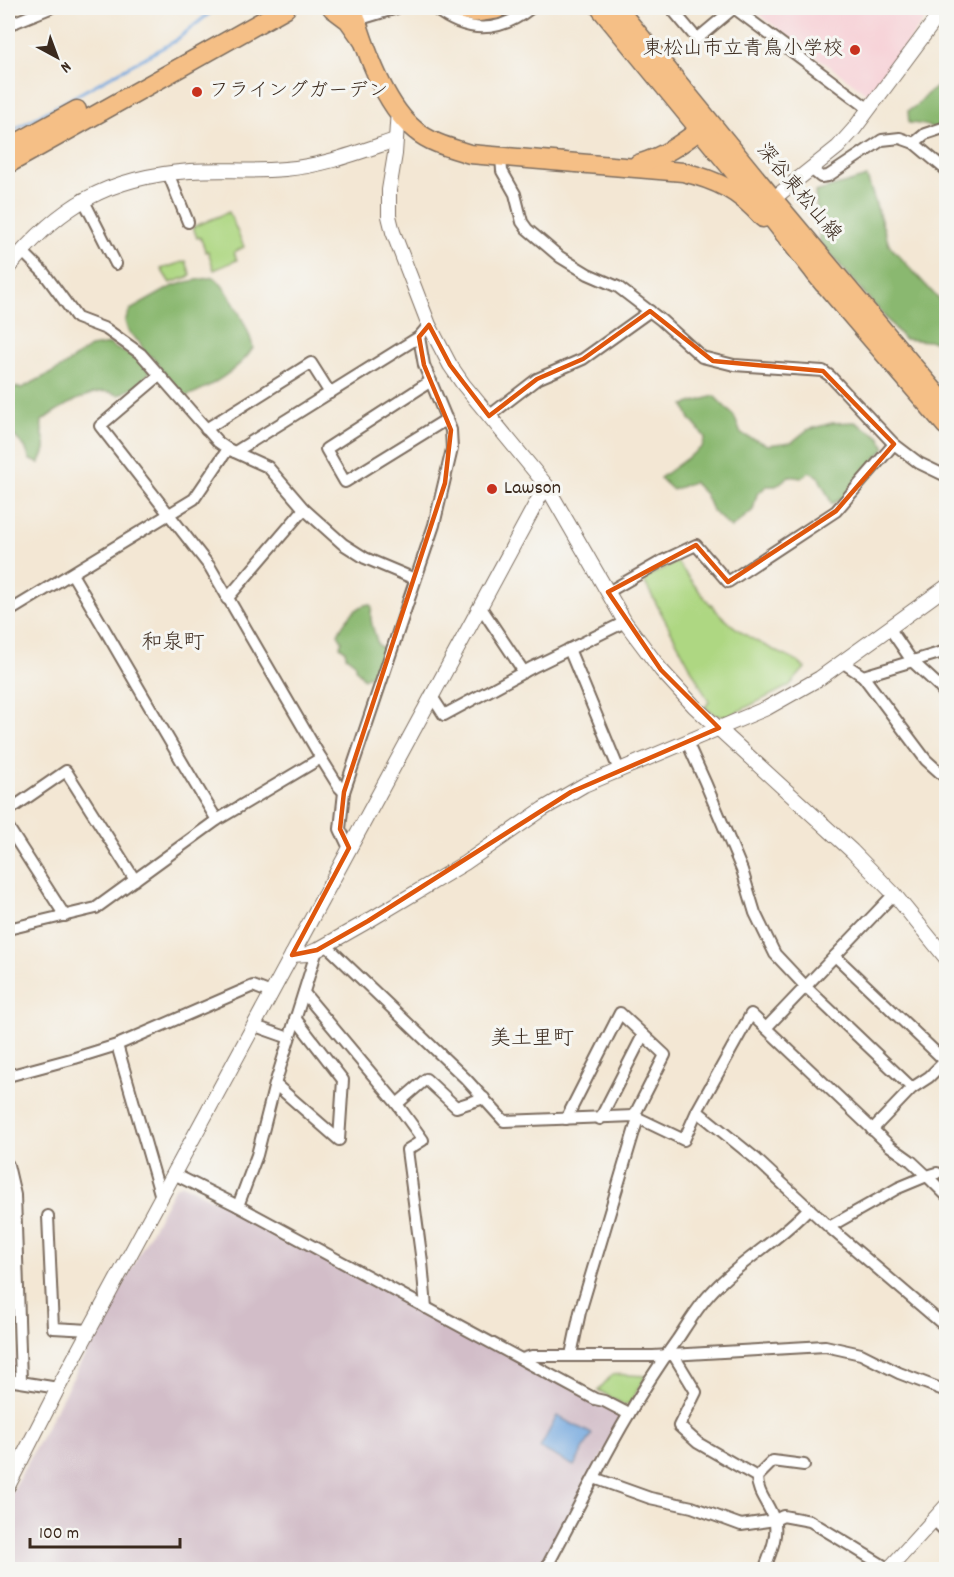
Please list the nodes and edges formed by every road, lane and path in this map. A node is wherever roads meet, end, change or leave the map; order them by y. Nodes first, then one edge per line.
1 (50, 8) edge
2 (262, 8) edge
3 (286, 8) edge
4 (332, 8) edge
5 (397, 8) edge
6 (434, 8) edge
7 (460, 8) edge
8 (496, 8) edge
9 (531, 8) edge
10 (602, 8) edge
11 (617, 8) edge
12 (671, 8) edge
13 (734, 8) edge
14 (944, 8) edge
15 (355, 14) edge
16 (8, 24) edge
17 (363, 40) junction
18 (869, 109) junction
19 (398, 110) junction
20 (946, 127) edge
21 (701, 129) junction
22 (395, 140) junction
23 (914, 143) junction
24 (8, 148) edge
25 (501, 157) junction
26 (8, 164) edge
27 (627, 167) junction
28 (811, 169) junction
29 (946, 170) edge
30 (168, 173) junction
31 (83, 199) junction
32 (773, 199) junction
33 (188, 222) dead end
34 (22, 251) junction
35 (116, 264) dead end
36 (8, 268) edge
37 (825, 283) junction
38 (650, 311) junction
39 (429, 325) junction
40 (419, 337) junction
41 (159, 376) junction
42 (431, 381) junction
43 (330, 393) junction
44 (946, 403) edge
45 (489, 416) junction
46 (447, 419) junction
47 (946, 426) edge
48 (206, 429) junction
49 (894, 444) junction
50 (232, 451) junction
51 (946, 476) edge
52 (546, 485) junction
53 (304, 509) junction
54 (168, 515) junction
55 (72, 574) junction
56 (415, 579) junction
57 (946, 588) edge
58 (608, 592) junction
59 (227, 599) junction
60 (480, 606) junction
61 (8, 612) edge
62 (625, 622) junction
63 (890, 629) junction
64 (569, 649) junction
65 (946, 651) edge
66 (843, 662) junction
67 (912, 662) junction
68 (524, 672) junction
69 (863, 676) junction
70 (431, 695) junction
71 (946, 696) edge
72 (719, 728) junction
73 (687, 742) junction
74 (321, 759) junction
75 (619, 770) junction
76 (946, 778) edge
77 (344, 792) junction
78 (8, 811) edge
79 (217, 820) junction
80 (8, 827) edge
81 (349, 848) junction
82 (135, 880) junction
83 (894, 894) junction
84 (65, 916) junction
85 (8, 929) edge
86 (321, 948) junction
87 (292, 955) junction
88 (835, 956) junction
89 (946, 958) edge
90 (806, 987) junction
91 (271, 993) junction
92 (304, 993) junction
93 (295, 1018) junction
94 (255, 1026) junction
95 (766, 1028) junction
96 (643, 1035) junction
97 (289, 1038) junction
98 (117, 1045) junction
99 (946, 1062) edge
100 (8, 1076) edge
101 (274, 1083) junction
102 (912, 1088) junction
103 (484, 1098) junction
104 (397, 1104) junction
105 (697, 1111) junction
106 (636, 1117) junction
107 (566, 1119) junction
108 (600, 1119) junction
109 (872, 1130) junction
110 (8, 1165) edge
111 (174, 1174) junction
112 (932, 1174) junction
113 (946, 1195) edge
114 (161, 1197) junction
115 (238, 1206) junction
116 (808, 1208) junction
117 (48, 1216) dead end
118 (829, 1227) junction
119 (426, 1308) junction
120 (946, 1327) edge
121 (90, 1330) junction
122 (571, 1355) junction
123 (669, 1355) junction
124 (522, 1359) junction
125 (8, 1380) edge
126 (21, 1381) junction
127 (58, 1388) junction
128 (946, 1391) edge
129 (629, 1414) junction
130 (804, 1466) dead end
131 (757, 1477) junction
132 (594, 1478) junction
133 (8, 1485) edge
134 (946, 1506) edge
135 (775, 1520) junction
136 (934, 1520) junction
137 (946, 1532) edge
138 (545, 1569) edge
139 (764, 1569) edge
140 (888, 1569) edge

1 - 16 street
2 - 24 main road
3 - 26 main road
4 - 17 main road
5 - 15 street
6 - 9 street
7 - 8 highway
10 - 21 highway
11 - 32 main road, 深谷東松山線
12 - 13 street
13 - 18 street
14 - 18 street
15 - 17 main road, 深谷東松山線
17 - 19 main road, 深谷東松山線
18 - 28 street
19 - 22 street
19 - 25 main road, 深谷東松山線
20 - 23 street
21 - 27 main road, 深谷東松山線
21 - 37 highway
22 - 30 street
22 - 39 street
23 - 28 street
23 - 29 street
25 - 27 main road, 深谷東松山線
25 - 38 street
27 - 37 main road, 深谷東松山線
28 - 32 street
30 - 31 street
30 - 33 street
31 - 34 street
31 - 35 street
32 - 44 main road, 深谷東松山線
34 - 36 street
34 - 41 street
37 - 47 main road, 深谷東松山線
38 - 45 street
38 - 49 street
39 - 40 street
39 - 45 street
40 - 42 street
40 - 43 street
41 - 48 street
41 - 54 street
42 - 46 street
42 - 46 street
43 - 48 street
43 - 50 street
45 - 52 street
46 - 56 street
48 - 50 street
49 - 51 street
49 - 58 street
50 - 53 street
50 - 54 street
52 - 58 street
52 - 60 street
53 - 56 street
53 - 59 street
54 - 55 street
54 - 59 street
55 - 61 street
55 - 79 street
56 - 77 street
57 - 63 street
58 - 62 street
59 - 74 street
60 - 68 street
60 - 70 street
62 - 64 street
62 - 72 street
63 - 66 street
63 - 67 street
64 - 68 street
64 - 75 street
65 - 67 street
66 - 69 street
66 - 72 street
67 - 69 street
67 - 71 street
68 - 70 street
69 - 76 street
70 - 81 street
72 - 73 street
72 - 83 street
73 - 75 street
73 - 90 street
74 - 77 street
74 - 79 street
75 - 86 street
77 - 81 street
78 - 82 street
79 - 82 street
80 - 84 street
81 - 87 street
82 - 84 street
83 - 88 street
83 - 89 street
84 - 85 street
86 - 87 street
86 - 92 street
86 - 103 street
87 - 91 street
88 - 90 street
88 - 99 street
90 - 95 street
90 - 102 street
91 - 94 street
91 - 98 street
92 - 93 street
92 - 104 street
93 - 97 street
93 - 101 street
94 - 97 street
94 - 111 street
95 - 105 street
95 - 109 street
96 - 106 street
96 - 107 street
96 - 108 street
97 - 101 street
98 - 100 street
98 - 114 street
99 - 102 street
101 - 115 street
102 - 109 street
103 - 104 street
103 - 107 street
104 - 119 street
105 - 106 street
105 - 116 street
106 - 108 street
106 - 122 street
107 - 108 street
109 - 112 street
110 - 126 street
111 - 114 street
111 - 115 street
112 - 113 street
112 - 118 street
114 - 121 street
115 - 119 street
116 - 118 street
116 - 123 street
117 - 121 street
118 - 120 street
119 - 124 street
121 - 127 street
122 - 123 street
122 - 124 street
123 - 128 street
123 - 129 street
123 - 131 street
124 - 129 street
125 - 126 street
126 - 127 street
127 - 133 street
129 - 132 street
130 - 131 street
131 - 135 street
132 - 135 street
132 - 138 street
134 - 136 street
135 - 139 street
135 - 140 street
136 - 137 street
136 - 140 street

